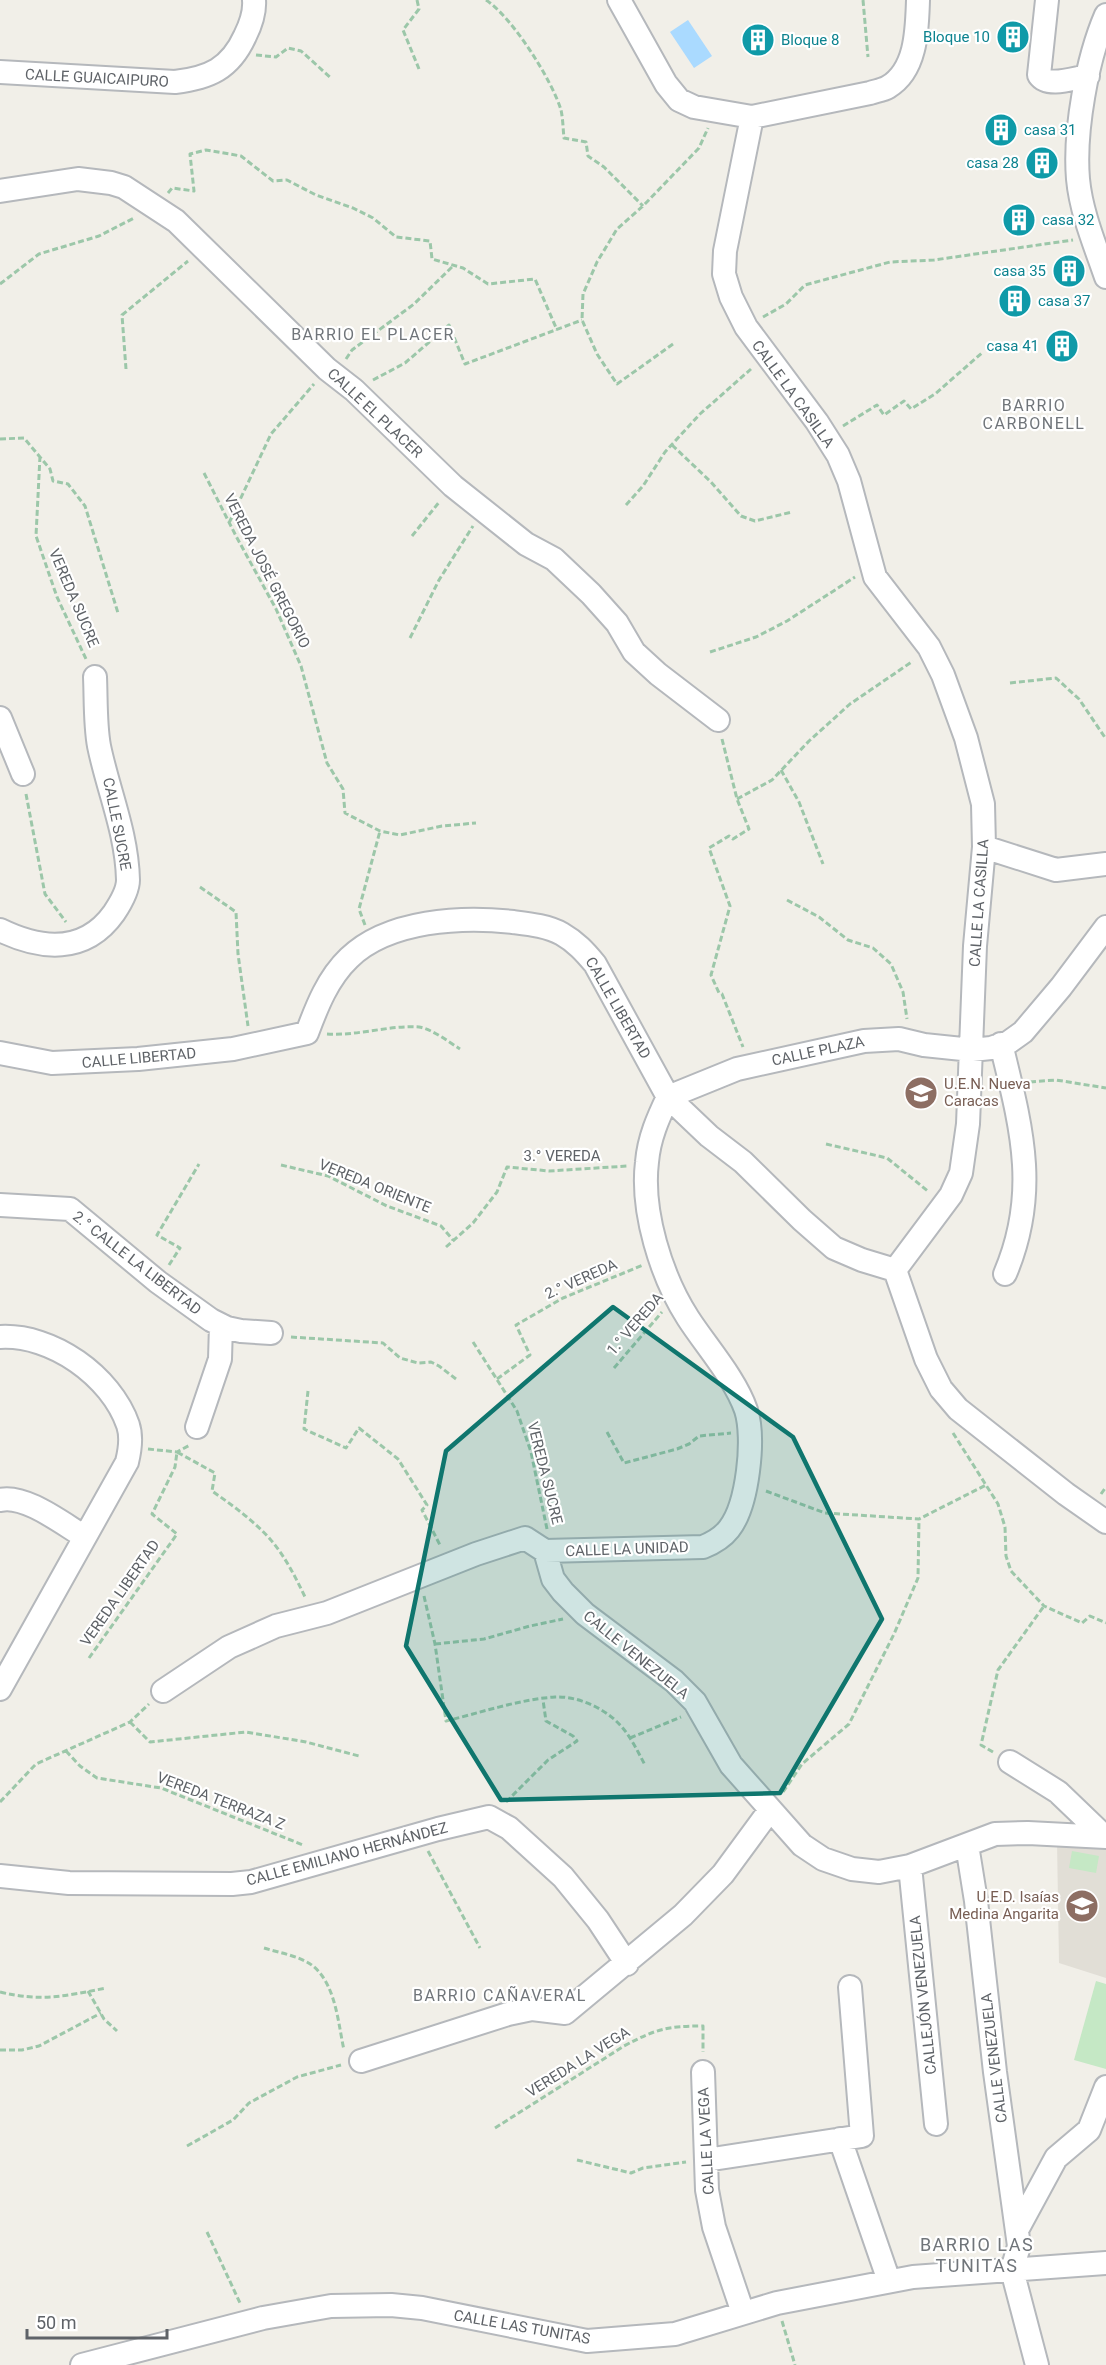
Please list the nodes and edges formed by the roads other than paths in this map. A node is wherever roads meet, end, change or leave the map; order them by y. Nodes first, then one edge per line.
1 (254, 0) edge
2 (619, 0) edge
3 (918, 0) edge
4 (1047, 0) edge
5 (1105, 21) edge
6 (0, 72) edge
7 (1093, 80) edge
8 (752, 117) junction
9 (0, 191) edge
10 (1106, 277) edge
11 (95, 677) road end
12 (0, 718) edge
13 (718, 720) road end
14 (23, 774) road end
15 (984, 847) junction
16 (1106, 864) edge
17 (1106, 927) edge
18 (0, 930) edge
19 (1001, 1044) junction
20 (972, 1050) junction
21 (0, 1053) edge
22 (669, 1097) junction
23 (0, 1205) edge
24 (895, 1270) junction
25 (1005, 1274) dead end
26 (221, 1325) junction
27 (271, 1333) road end
28 (0, 1337) edge
29 (197, 1426) road end
30 (0, 1500) edge
31 (1106, 1522) edge
32 (85, 1537) junction
33 (549, 1551) junction
34 (0, 1689) edge
35 (163, 1691) road end
36 (1010, 1762) road end
37 (770, 1810) junction
38 (1106, 1837) edge
39 (967, 1845) junction
40 (910, 1866) junction
41 (0, 1876) edge
42 (627, 1964) junction
43 (850, 1987) dead end
44 (354, 2062) road end
45 (702, 2072) road end
46 (1106, 2087) edge
47 (936, 2124) dead end
48 (840, 2139) junction
49 (706, 2160) junction
50 (1017, 2230) junction
51 (1106, 2263) edge
52 (1012, 2270) junction
53 (890, 2281) junction
54 (743, 2313) junction
55 (82, 2365) edge
56 (1037, 2365) edge

1 - 6 street, CALLE GUAICAIPURO
2 - 8 street
3 - 8 street
4 - 7 street
5 - 7 street
7 - 10 street
8 - 15 street, CALLE LA CASILLA
9 - 13 street, CALLE EL PLACER
11 - 18 street, CALLE SUCRE
12 - 14 street
15 - 16 street
15 - 20 street, CALLE LA CASILLA
17 - 19 street
19 - 20 street, CALLE PLAZA
19 - 25 street
20 - 22 street, CALLE PLAZA
20 - 24 street, CALLE LA CASILLA
21 - 22 street, CALLE LIBERTAD
22 - 24 street, CALLE LIBERTAD
22 - 33 street, CALLE LA UNIDAD
23 - 26 street, 2.° CALLE LA LIBERTAD
24 - 31 street
26 - 27 street, 2.° CALLE LA LIBERTAD
26 - 29 street
28 - 32 street
30 - 32 street
32 - 34 street
33 - 35 street, CALLE LA UNIDAD
33 - 37 street, CALLE VENEZUELA
36 - 38 street
37 - 40 street, CALLE VENEZUELA
37 - 42 street
38 - 39 street, CALLE VENEZUELA
39 - 40 street, CALLE VENEZUELA
39 - 50 street, CALLE VENEZUELA
40 - 47 street, CALLEJÓN VENEZUELA
41 - 42 street, CALLE EMILIANO HERNÁNDEZ
42 - 44 street
43 - 48 street
45 - 49 street, CALLE LA VEGA
46 - 50 street
48 - 49 street
48 - 53 street
49 - 54 street, CALLE LA VEGA
50 - 52 street, CALLE VENEZUELA
51 - 52 street, CALLE LAS TUNITAS
52 - 53 street, CALLE LAS TUNITAS
52 - 56 street
53 - 54 street, CALLE LAS TUNITAS
54 - 55 street, CALLE LAS TUNITAS

